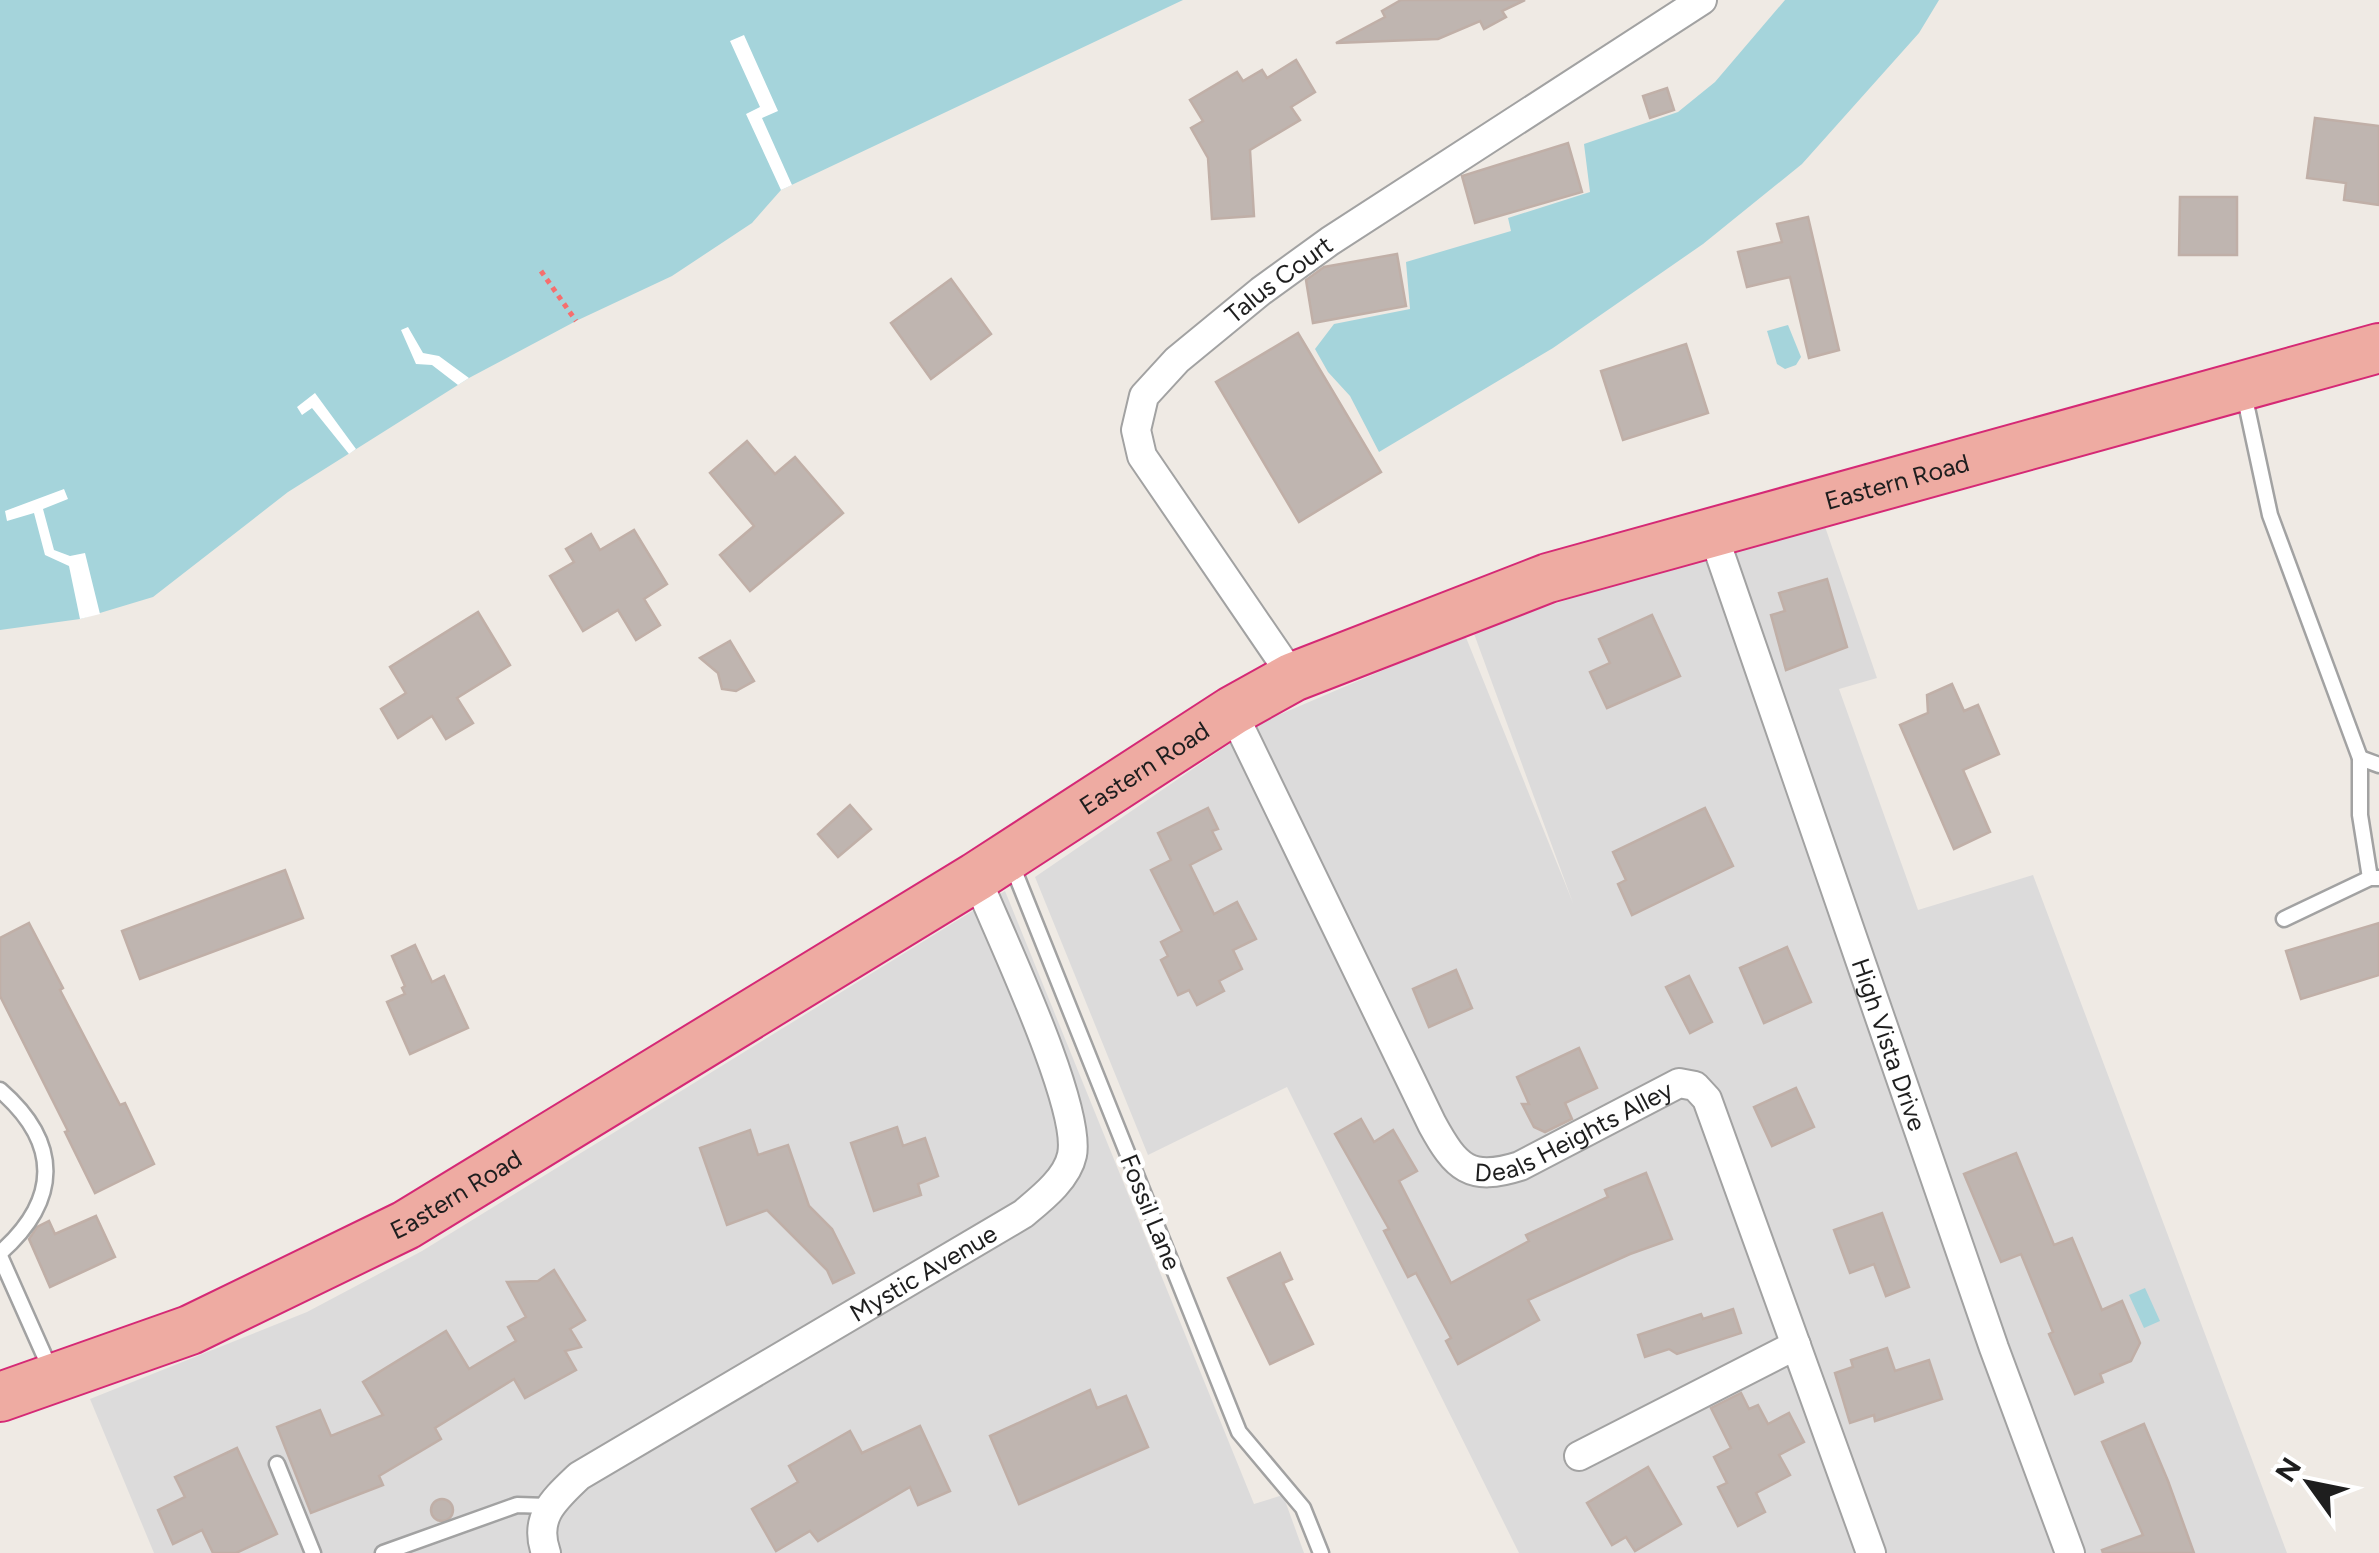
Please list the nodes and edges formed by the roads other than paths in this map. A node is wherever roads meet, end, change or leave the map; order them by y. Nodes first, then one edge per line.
1 (1702, 0) edge
2 (2379, 348) edge
3 (2243, 386) junction
4 (1713, 534) junction
5 (1293, 677) junction
6 (1232, 711) junction
7 (2360, 758) junction
8 (2379, 765) edge
9 (992, 866) junction
10 (2374, 878) edge
11 (2284, 919) dead end
12 (0, 1090) edge
13 (0, 1254) edge
14 (1796, 1344) junction
15 (54, 1378) junction
16 (0, 1397) edge
17 (1579, 1456) dead end
18 (277, 1464) dead end
19 (548, 1506) junction
20 (314, 1553) edge
21 (383, 1553) edge
22 (546, 1553) edge
23 (1321, 1553) edge
24 (1871, 1553) edge
25 (2070, 1553) edge

1 - 5 street, Talus Court
2 - 3 highway, Eastern Road
3 - 4 highway, Eastern Road
3 - 7 lane
4 - 5 highway, Eastern Road
4 - 25 street, High Vista Drive
5 - 6 highway, Eastern Road
6 - 9 highway, Eastern Road
6 - 14 street, Deals Heights Alley
7 - 8 lane
7 - 10 lane
9 - 15 highway, Eastern Road
9 - 19 street, Mystic Avenue
9 - 23 lane, Fossil Lane
10 - 11 lane
12 - 13 lane
13 - 15 lane
14 - 17 street
14 - 24 street, Deals Heights Alley
15 - 16 highway, Eastern Road
18 - 20 lane
19 - 21 lane
19 - 22 street

